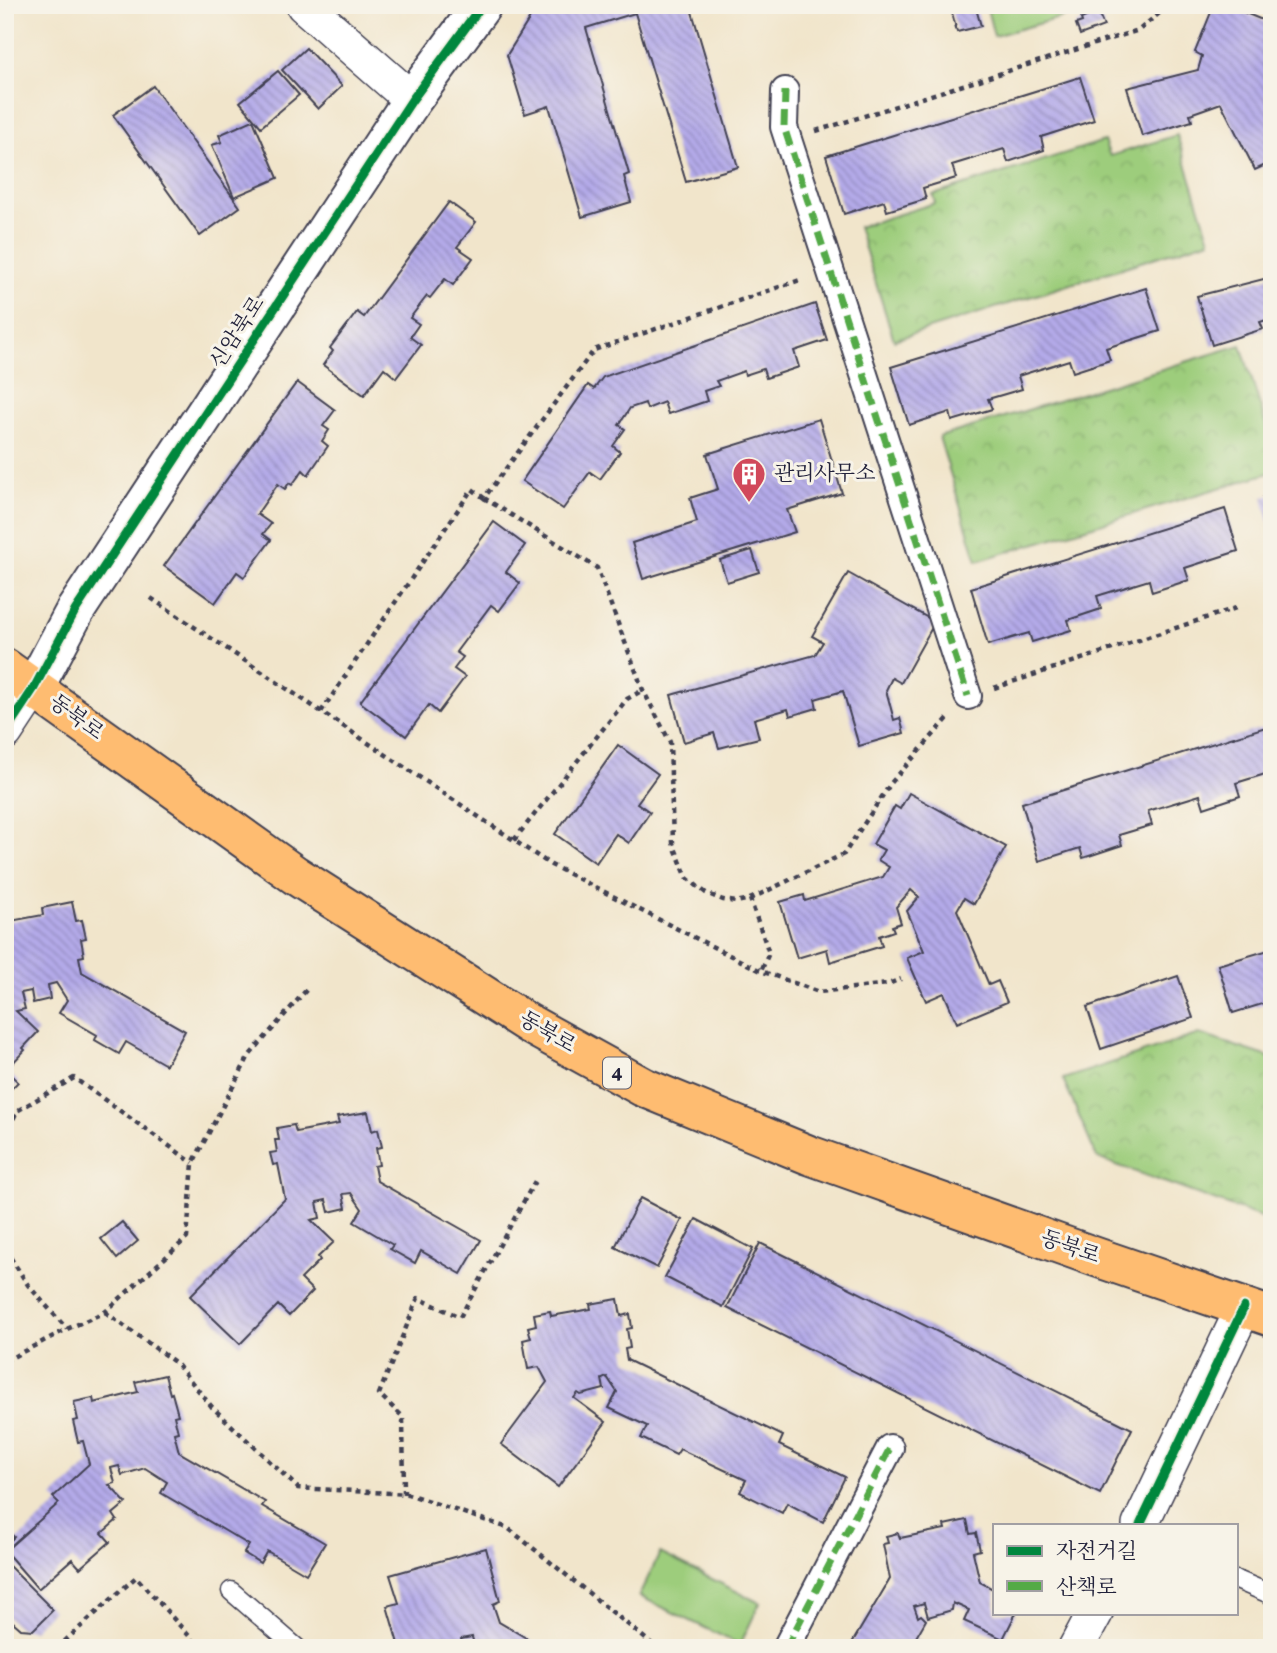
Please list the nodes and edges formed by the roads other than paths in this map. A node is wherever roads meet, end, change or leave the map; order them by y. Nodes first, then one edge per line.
1 (304, 5) edge
2 (482, 5) edge
3 (785, 92) dead end
4 (412, 100) junction
5 (20, 678) edge
6 (968, 696) road end
7 (5, 732) edge
8 (1258, 1312) edge
9 (890, 1448) dead end
10 (1141, 1524) edge
11 (1238, 1580) edge
12 (231, 1591) dead end
13 (1272, 1595) edge
14 (1094, 1614) edge
15 (297, 1648) edge
16 (786, 1648) edge
17 (1076, 1648) edge

1 - 4 street
2 - 4 street, 신암북로
3 - 6 street
4 - 5 street, 신암북로
5 - 7 street
5 - 8 main road, 동북로 / 4
8 - 10 street
9 - 16 street
11 - 13 lane
12 - 15 lane
14 - 17 street

